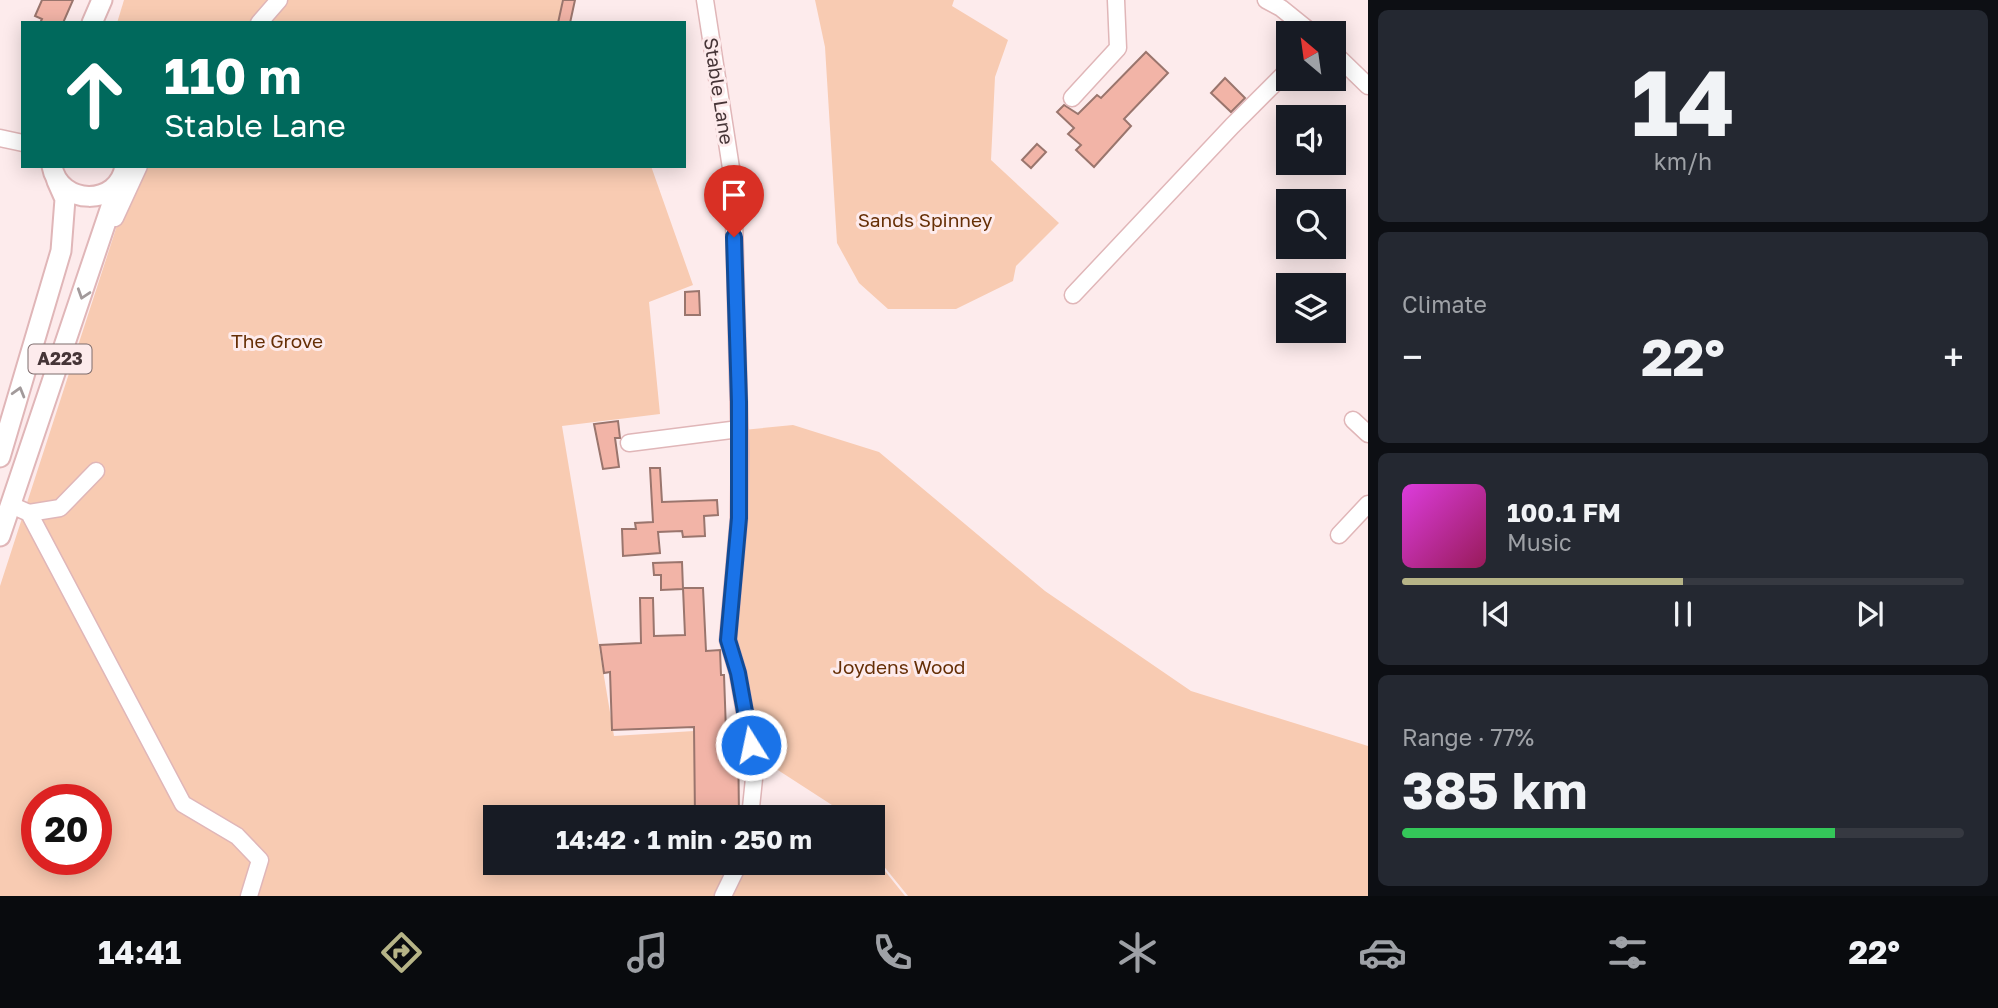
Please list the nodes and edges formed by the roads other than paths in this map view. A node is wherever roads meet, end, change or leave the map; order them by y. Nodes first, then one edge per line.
1 (102, 0) edge
2 (279, 0) edge
3 (705, 0) edge
4 (1116, 0) edge
5 (1266, 0) edge
6 (93, 21) edge
7 (261, 21) edge
8 (1297, 21) edge
9 (1346, 65) edge
10 (1276, 82) edge
11 (1368, 86) edge
12 (1072, 98) dead end
13 (0, 138) edge
14 (21, 143) edge
15 (138, 168) edge
16 (55, 174) edge
17 (122, 174) edge
18 (93, 261) junction
19 (1073, 295) dead end
20 (1353, 419) dead end
21 (739, 429) junction
22 (1368, 434) edge
23 (629, 443) dead end
24 (0, 457) edge
25 (96, 471) dead end
26 (1368, 504) edge
27 (11, 505) junction
28 (29, 513) junction
29 (1339, 535) dead end
30 (0, 536) edge
31 (751, 805) edge
32 (733, 875) edge
33 (249, 896) edge
34 (723, 896) edge

1 - 6 main road
2 - 7 street
3 - 21 street, Stable Lane
4 - 12 street
5 - 8 street
9 - 11 street
10 - 19 street
13 - 14 street
15 - 18 street
16 - 17 main road, A223
24 -> 16 main road, A223
17 - 18 main road, A223
18 -> 27 main road, A223
20 - 22 street
21 - 23 street
21 - 31 street, Stable Lane
25 - 28 street
26 - 29 street
27 - 28 street
27 - 30 main road, A223
28 - 33 street
32 - 34 street

